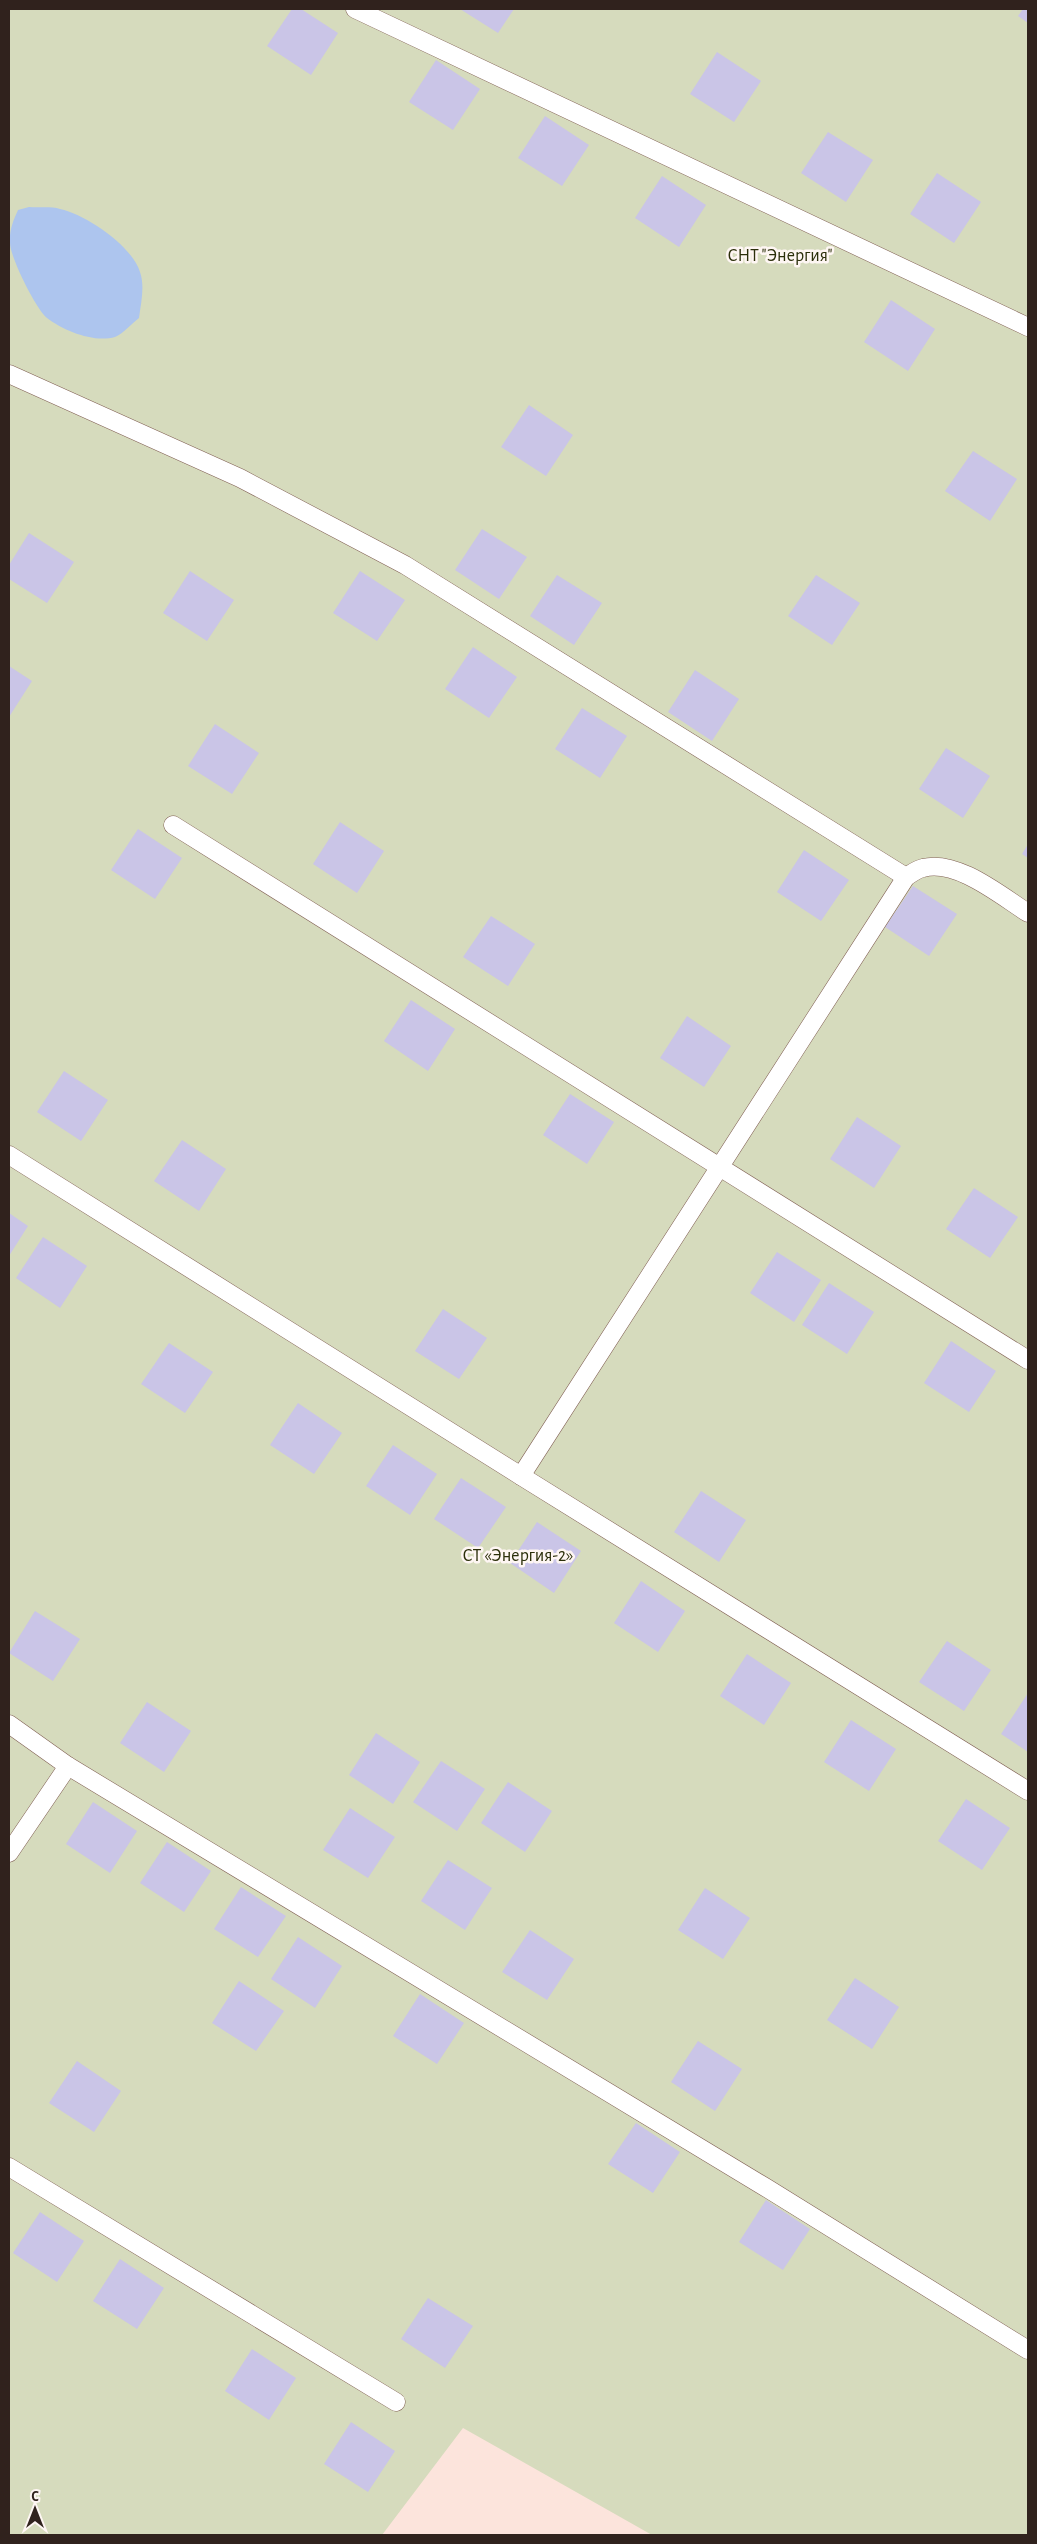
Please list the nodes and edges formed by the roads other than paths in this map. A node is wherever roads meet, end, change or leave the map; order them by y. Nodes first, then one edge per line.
1 (355, 9) edge
2 (1028, 327) edge
3 (9, 374) edge
4 (173, 824) dead end
5 (906, 877) junction
6 (1028, 913) edge
7 (9, 1155) edge
8 (718, 1166) junction
9 (1028, 1360) edge
10 (521, 1476) junction
11 (9, 1724) edge
12 (68, 1766) junction
13 (1028, 1791) edge
14 (9, 1853) edge
15 (9, 2167) edge
16 (1028, 2350) edge
17 (396, 2402) dead end

1 - 2 lane
3 - 5 lane
4 - 8 lane
5 - 6 lane
5 - 8 lane
7 - 10 lane
8 - 9 lane
8 - 10 lane
10 - 13 lane
11 - 12 lane
12 - 14 lane
12 - 16 lane
15 - 17 lane

